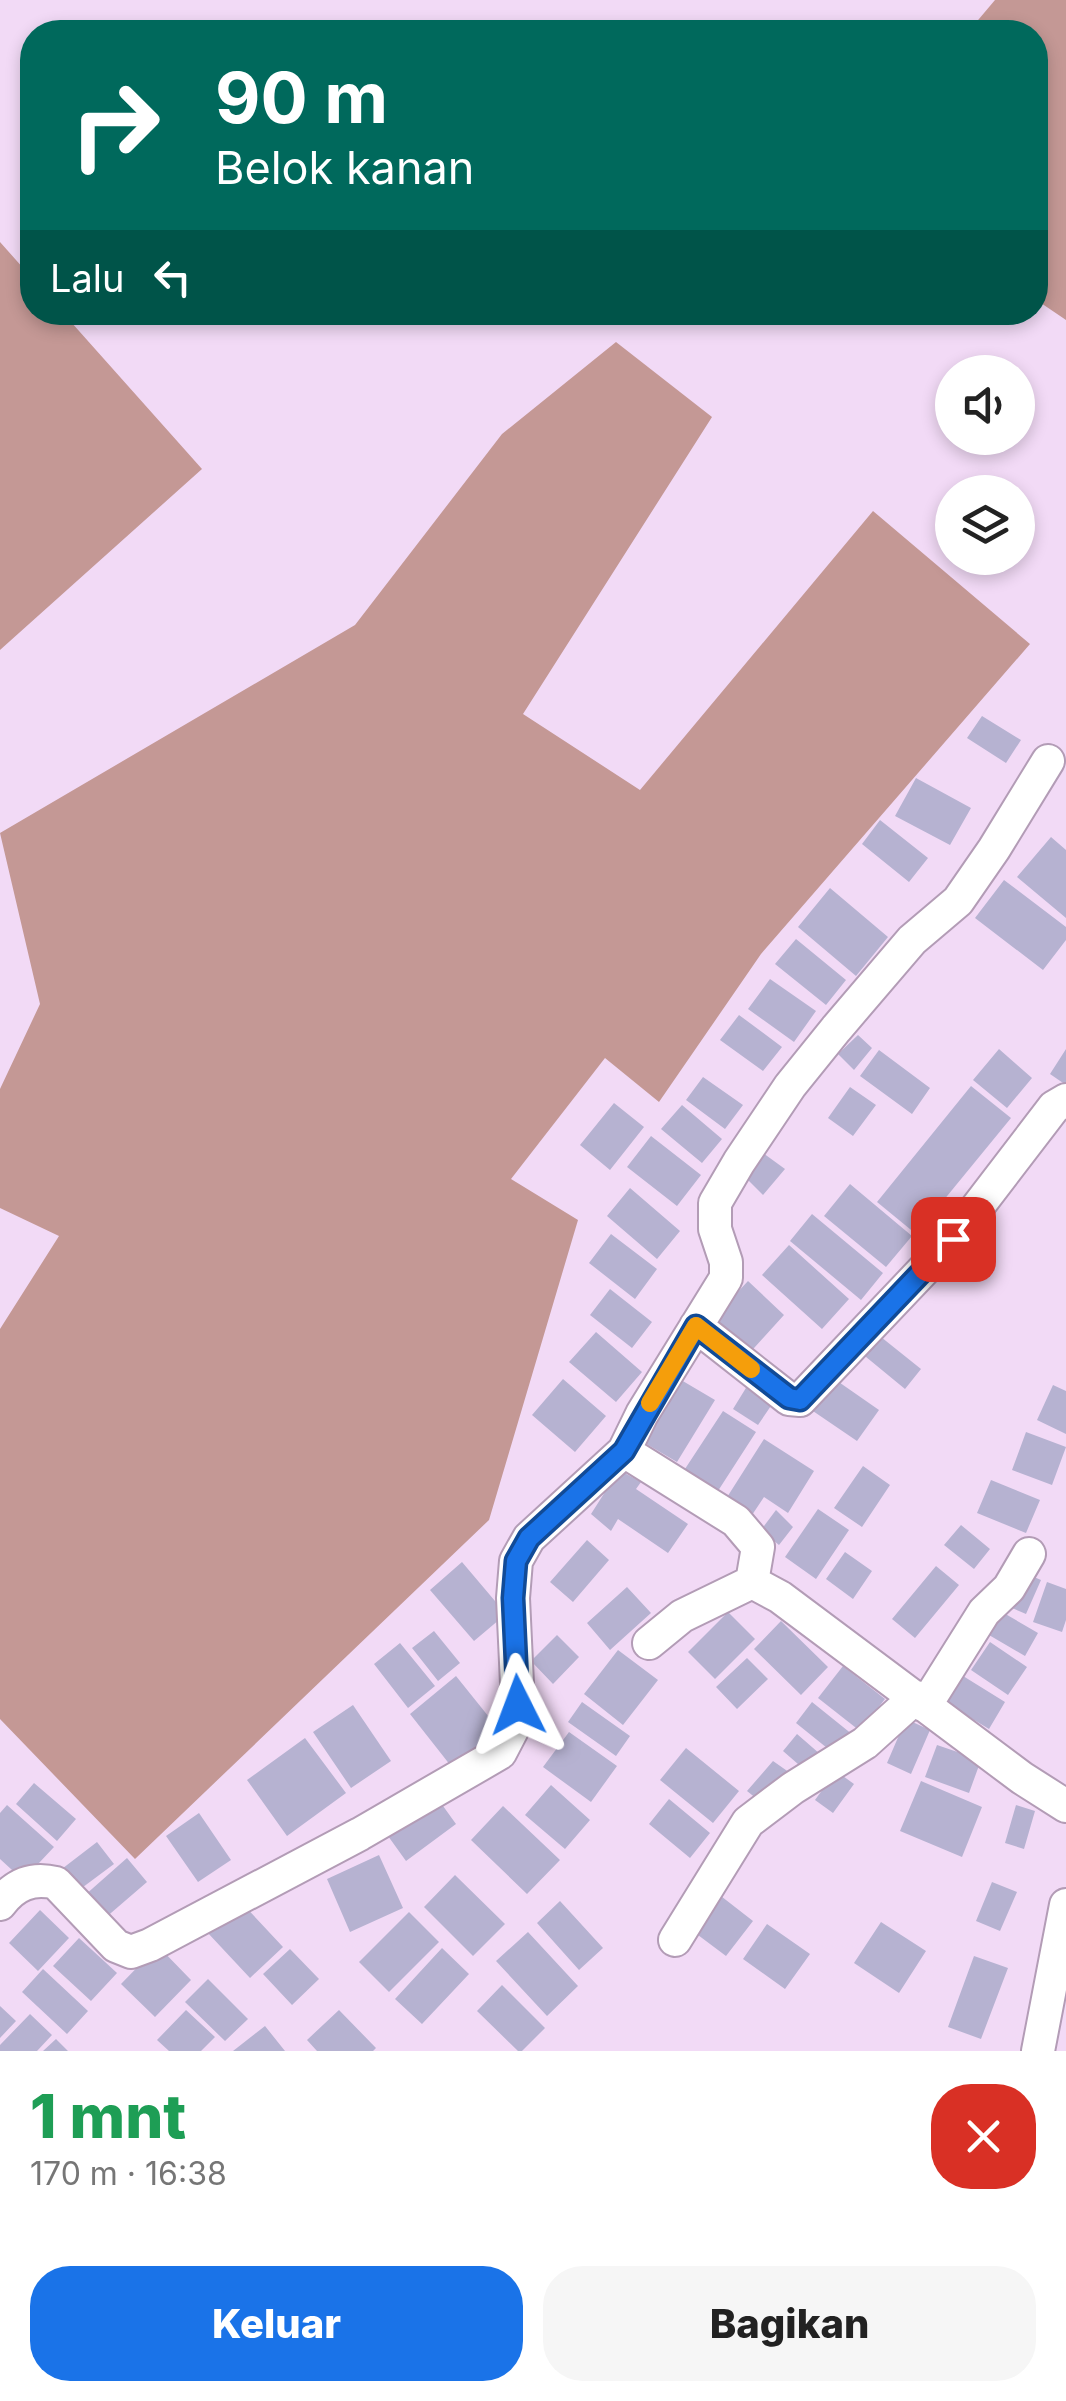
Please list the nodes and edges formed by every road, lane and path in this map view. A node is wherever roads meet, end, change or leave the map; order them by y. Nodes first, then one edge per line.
1 (1048, 761) dead end
2 (1066, 1100) edge
3 (696, 1326) junction
4 (624, 1451) junction
5 (1028, 1554) dead end
6 (752, 1582) junction
7 (649, 1644) dead end
8 (920, 1701) junction
9 (1066, 1806) edge
10 (4, 1892) edge
11 (1066, 1905) edge
12 (674, 1940) dead end
13 (1038, 2051) edge

1 - 3 street
2 - 3 street
3 - 4 street
4 - 6 street
4 - 10 street
5 - 8 street
6 - 7 street
6 - 8 street
8 - 9 street
8 - 12 street
11 - 13 street

